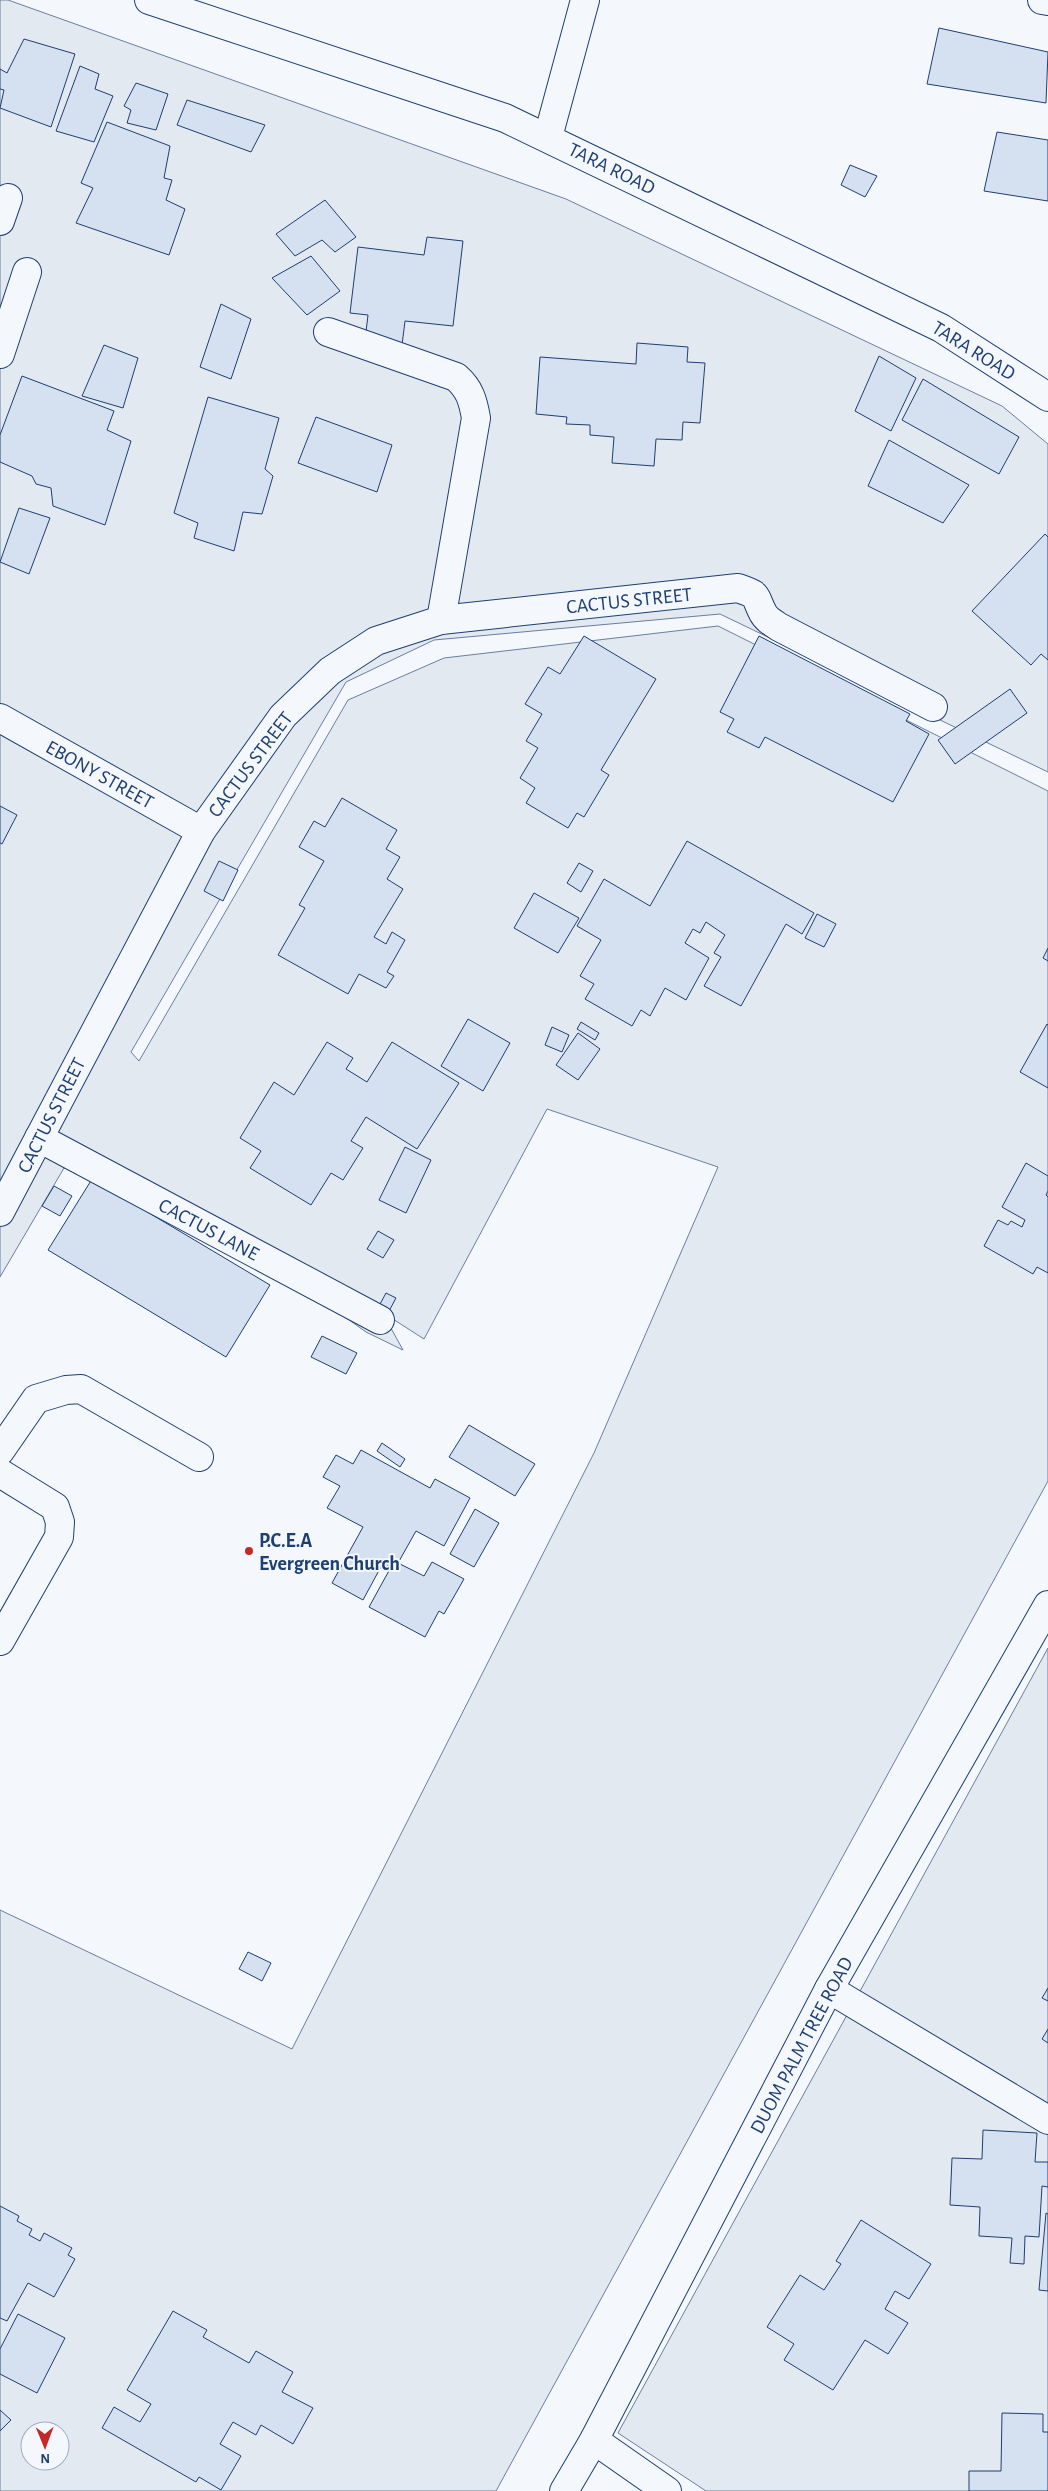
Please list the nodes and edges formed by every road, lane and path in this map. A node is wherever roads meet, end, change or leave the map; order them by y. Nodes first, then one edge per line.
1 (149, 0) edge
2 (585, 0) edge
3 (1042, 0) edge
4 (1048, 1) edge
5 (548, 137) junction
6 (27, 272) dead end
7 (328, 332) dead end
8 (0, 354) edge
9 (1048, 397) edge
10 (441, 620) junction
11 (933, 707) dead end
12 (0, 718) edge
13 (201, 831) junction
14 (39, 1138) junction
15 (0, 1212) edge
16 (380, 1320) dead end
17 (0, 1451) edge
18 (199, 1457) dead end
19 (0, 1473) edge
20 (1048, 1604) edge
21 (0, 1641) edge
22 (830, 1989) junction
23 (1048, 2120) edge
24 (594, 2440) junction
25 (564, 2491) edge
26 (667, 2491) edge

1 - 5 street, TARA ROAD
2 - 5 street
3 - 4 street
5 - 9 street, TARA ROAD
6 - 8 street
7 - 10 street
10 - 11 street, CACTUS STREET
10 - 13 street, CACTUS STREET
12 - 13 street, EBONY STREET
13 - 14 street, CACTUS STREET
14 - 15 street, CACTUS STREET
14 - 16 street, CACTUS LANE
17 - 18 street
19 - 21 street
20 - 22 street, DUOM PALM TREE ROAD
22 - 23 street
22 - 24 street, DUOM PALM TREE ROAD
24 - 25 street, DUOM PALM TREE ROAD
24 - 26 street

